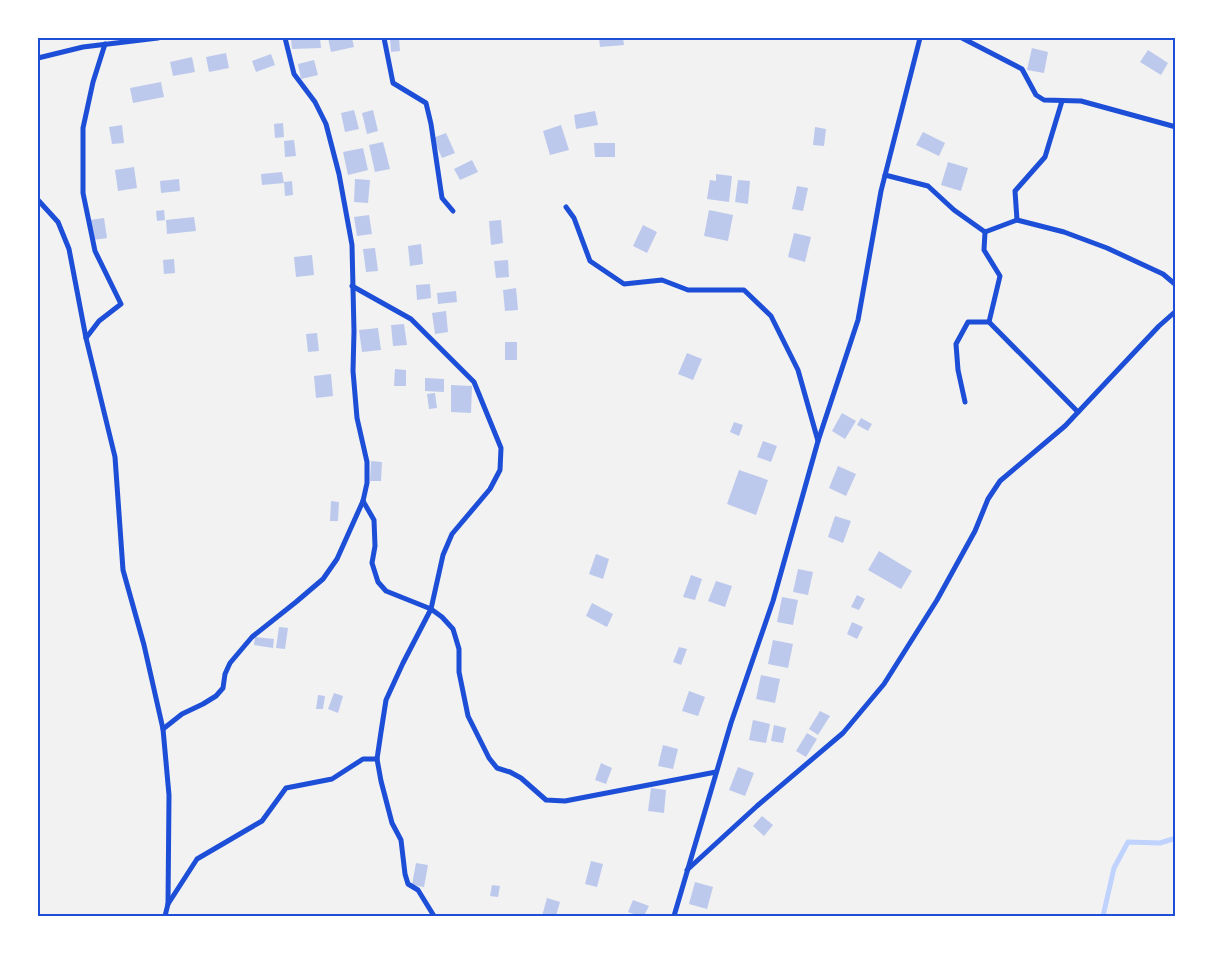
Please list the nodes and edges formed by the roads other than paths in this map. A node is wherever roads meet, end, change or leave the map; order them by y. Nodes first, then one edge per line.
1 (158, 38) edge
2 (285, 38) edge
3 (384, 38) edge
4 (920, 38) edge
5 (962, 38) edge
6 (106, 44) junction
7 (38, 58) edge
8 (1062, 101) junction
9 (1176, 127) edge
10 (885, 175) junction
11 (38, 200) edge
12 (566, 208) dead end
13 (453, 211) dead end
14 (1017, 220) junction
15 (985, 232) junction
16 (1176, 285) edge
17 (352, 286) junction
18 (1176, 311) edge
19 (989, 322) junction
20 (86, 338) junction
21 (965, 402) dead end
22 (1078, 412) junction
23 (818, 442) junction
24 (363, 501) junction
25 (431, 610) junction
26 (163, 729) junction
27 (377, 760) junction
28 (716, 772) junction
29 (687, 870) junction
30 (168, 904) junction
31 (165, 916) edge
32 (434, 916) edge
33 (674, 916) edge

1 - 6 street
2 - 17 street
3 - 13 street
4 - 10 street
5 - 8 street
6 - 7 street
6 - 20 street
8 - 9 street
8 - 14 street
10 - 15 street
10 - 23 street
11 - 20 street
12 - 23 street
14 - 15 street
14 - 16 street
15 - 19 street
17 - 24 street
17 - 25 street
18 - 22 street
19 - 21 street
19 - 22 street
20 - 26 street
22 - 29 street
23 - 28 street
24 - 25 street
24 - 26 street
25 - 27 street
25 - 28 street
26 - 30 street
27 - 30 street
27 - 32 street
28 - 29 street
29 - 33 street
30 - 31 street

